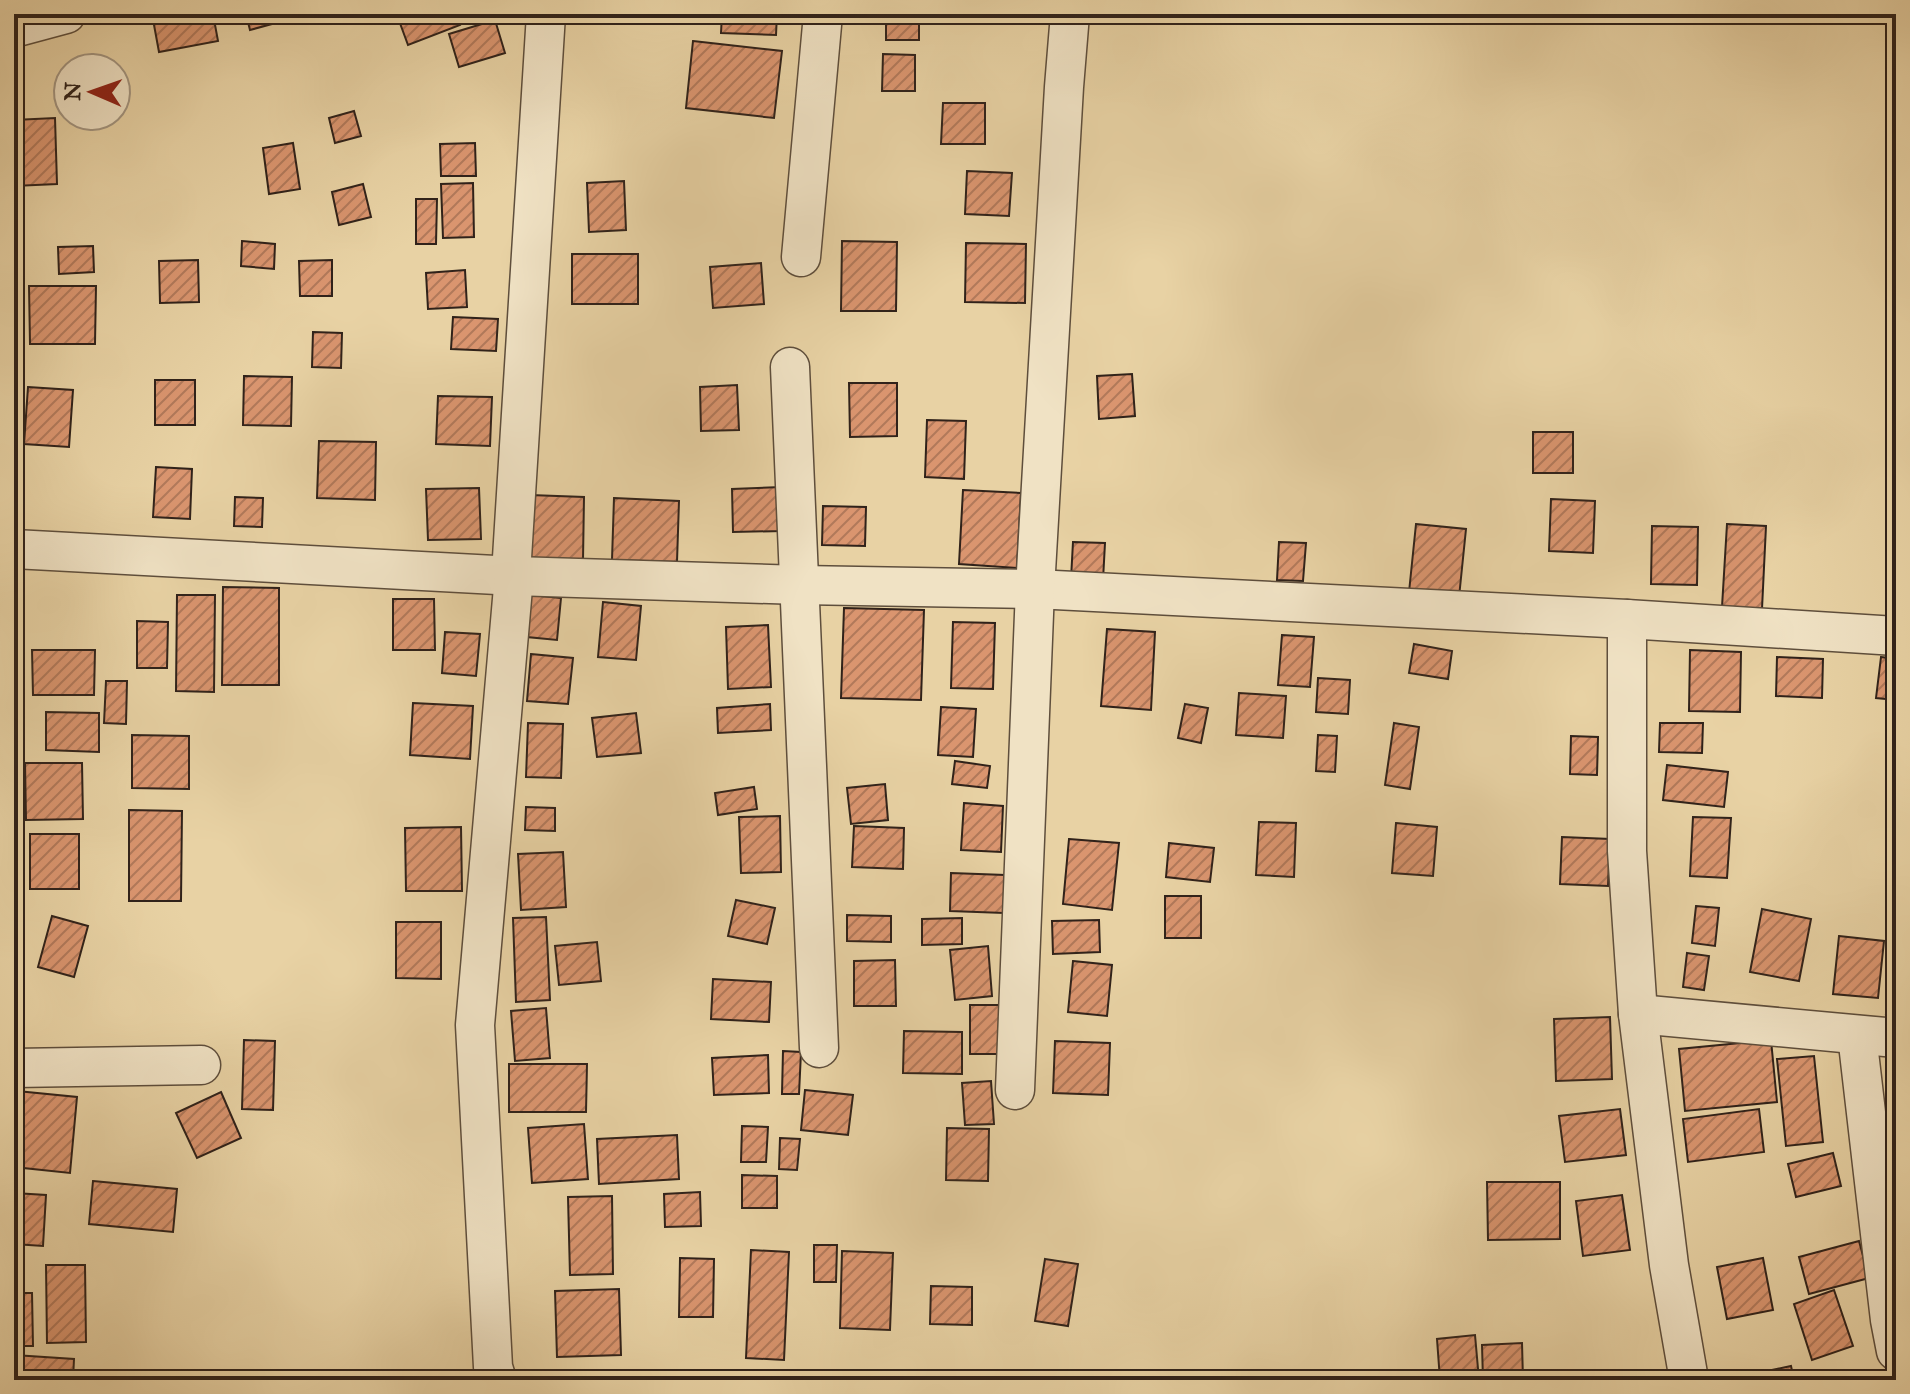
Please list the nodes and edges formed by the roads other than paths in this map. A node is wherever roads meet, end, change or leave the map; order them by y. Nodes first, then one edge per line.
1 (66, 14) edge
2 (546, 14) edge
3 (823, 14) edge
4 (1070, 14) edge
5 (14, 28) edge
6 (801, 257) dead end
7 (790, 367) dead end
8 (14, 549) edge
9 (514, 576) junction
10 (800, 585) junction
11 (1035, 589) junction
12 (1627, 619) junction
13 (1896, 636) edge
14 (1638, 1014) junction
15 (1857, 1035) junction
16 (1896, 1038) edge
17 (819, 1048) dead end
18 (201, 1065) dead end
19 (14, 1068) edge
20 (1015, 1090) dead end
21 (1896, 1351) edge
22 (497, 1380) edge
23 (1689, 1380) edge

1 - 5 street
2 - 9 street
3 - 6 street
4 - 11 street
7 - 10 street
8 - 9 street
9 - 10 street
9 - 22 street
10 - 11 street
10 - 17 street
11 - 12 street
11 - 20 street
12 - 13 street
12 - 14 street
14 - 15 street
14 - 23 street
15 - 16 street
15 - 21 street
18 - 19 street

